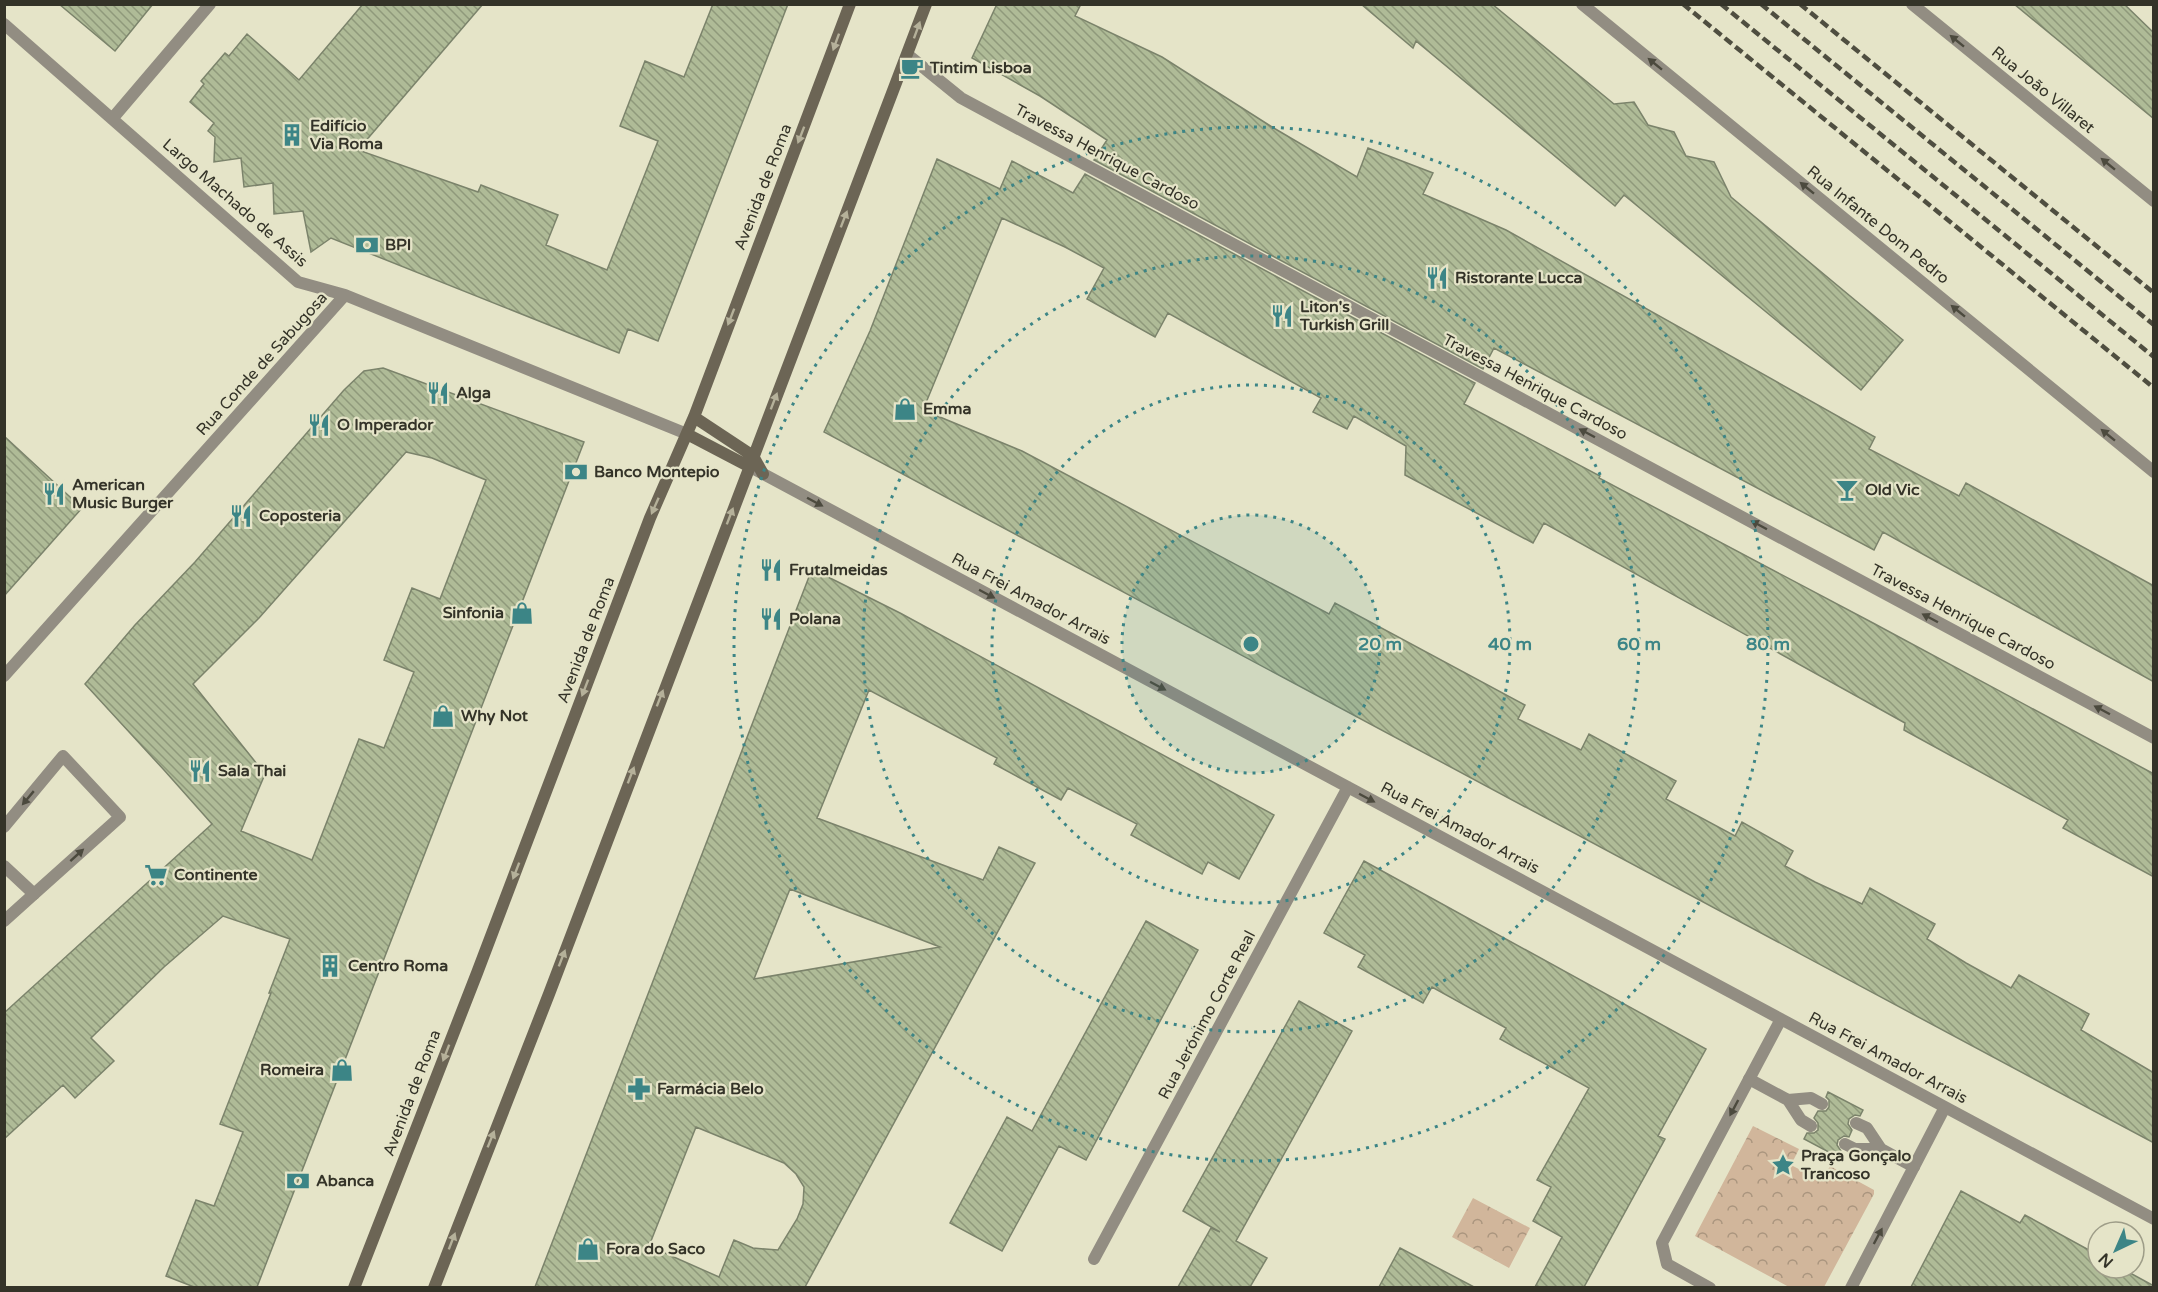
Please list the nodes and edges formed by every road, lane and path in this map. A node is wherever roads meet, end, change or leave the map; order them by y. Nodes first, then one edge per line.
1 (210, 4) edge
2 (850, 4) edge
3 (926, 4) edge
4 (1582, 4) edge
5 (1912, 4) edge
6 (4, 24) edge
7 (908, 55) junction
8 (112, 118) junction
9 (2154, 201) edge
10 (345, 295) junction
11 (694, 417) junction
12 (687, 434) junction
13 (751, 461) junction
14 (2154, 472) edge
15 (4, 676) edge
16 (2154, 738) edge
17 (1348, 788) junction
18 (4, 827) edge
19 (4, 866) edge
20 (34, 894) junction
21 (4, 921) edge
22 (1781, 1019) junction
23 (1749, 1079) junction
24 (1788, 1100) junction
25 (1822, 1104) dead end
26 (1945, 1107) junction
27 (1856, 1123) dead end
28 (1811, 1126) dead end
29 (1845, 1144) dead end
30 (1881, 1149) junction
31 (1914, 1167) junction
32 (2154, 1219) edge
33 (1094, 1259) dead end
34 (354, 1287) edge
35 (434, 1287) edge
36 (1710, 1287) edge
37 (1851, 1287) edge

1 - 8 street
2 -> 11 main road, Avenida de Roma
7 -> 3 main road
14 -> 4 street, Rua Infante Dom Pedro
9 -> 5 street, Rua João Villaret
6 - 8 street, Largo Machado de Assis
13 -> 7 main road
16 -> 7 street, Travessa Henrique Cardoso
8 - 10 street, Largo Machado de Assis
10 - 12 street, Rua Conde de Sabugosa
10 - 15 street, Rua Conde de Sabugosa
11 - 12 main road, Avenida de Roma
11 - 13 main road
12 - 13 main road
12 -> 34 main road, Avenida de Roma
13 -> 17 street, Rua Frei Amador Arrais
35 -> 13 main road
17 -> 22 street, Rua Frei Amador Arrais
17 - 33 street, Rua Jerónimo Corte Real
20 -> 18 street
19 - 20 street
20 - 21 street
22 - 23 street
22 - 26 street, Rua Frei Amador Arrais
23 - 24 street
23 -> 36 street
24 - 25 street
24 - 28 street
26 - 31 street
26 - 32 street, Rua Frei Amador Arrais
27 - 30 street
29 - 30 street
30 - 31 street
37 -> 31 street

